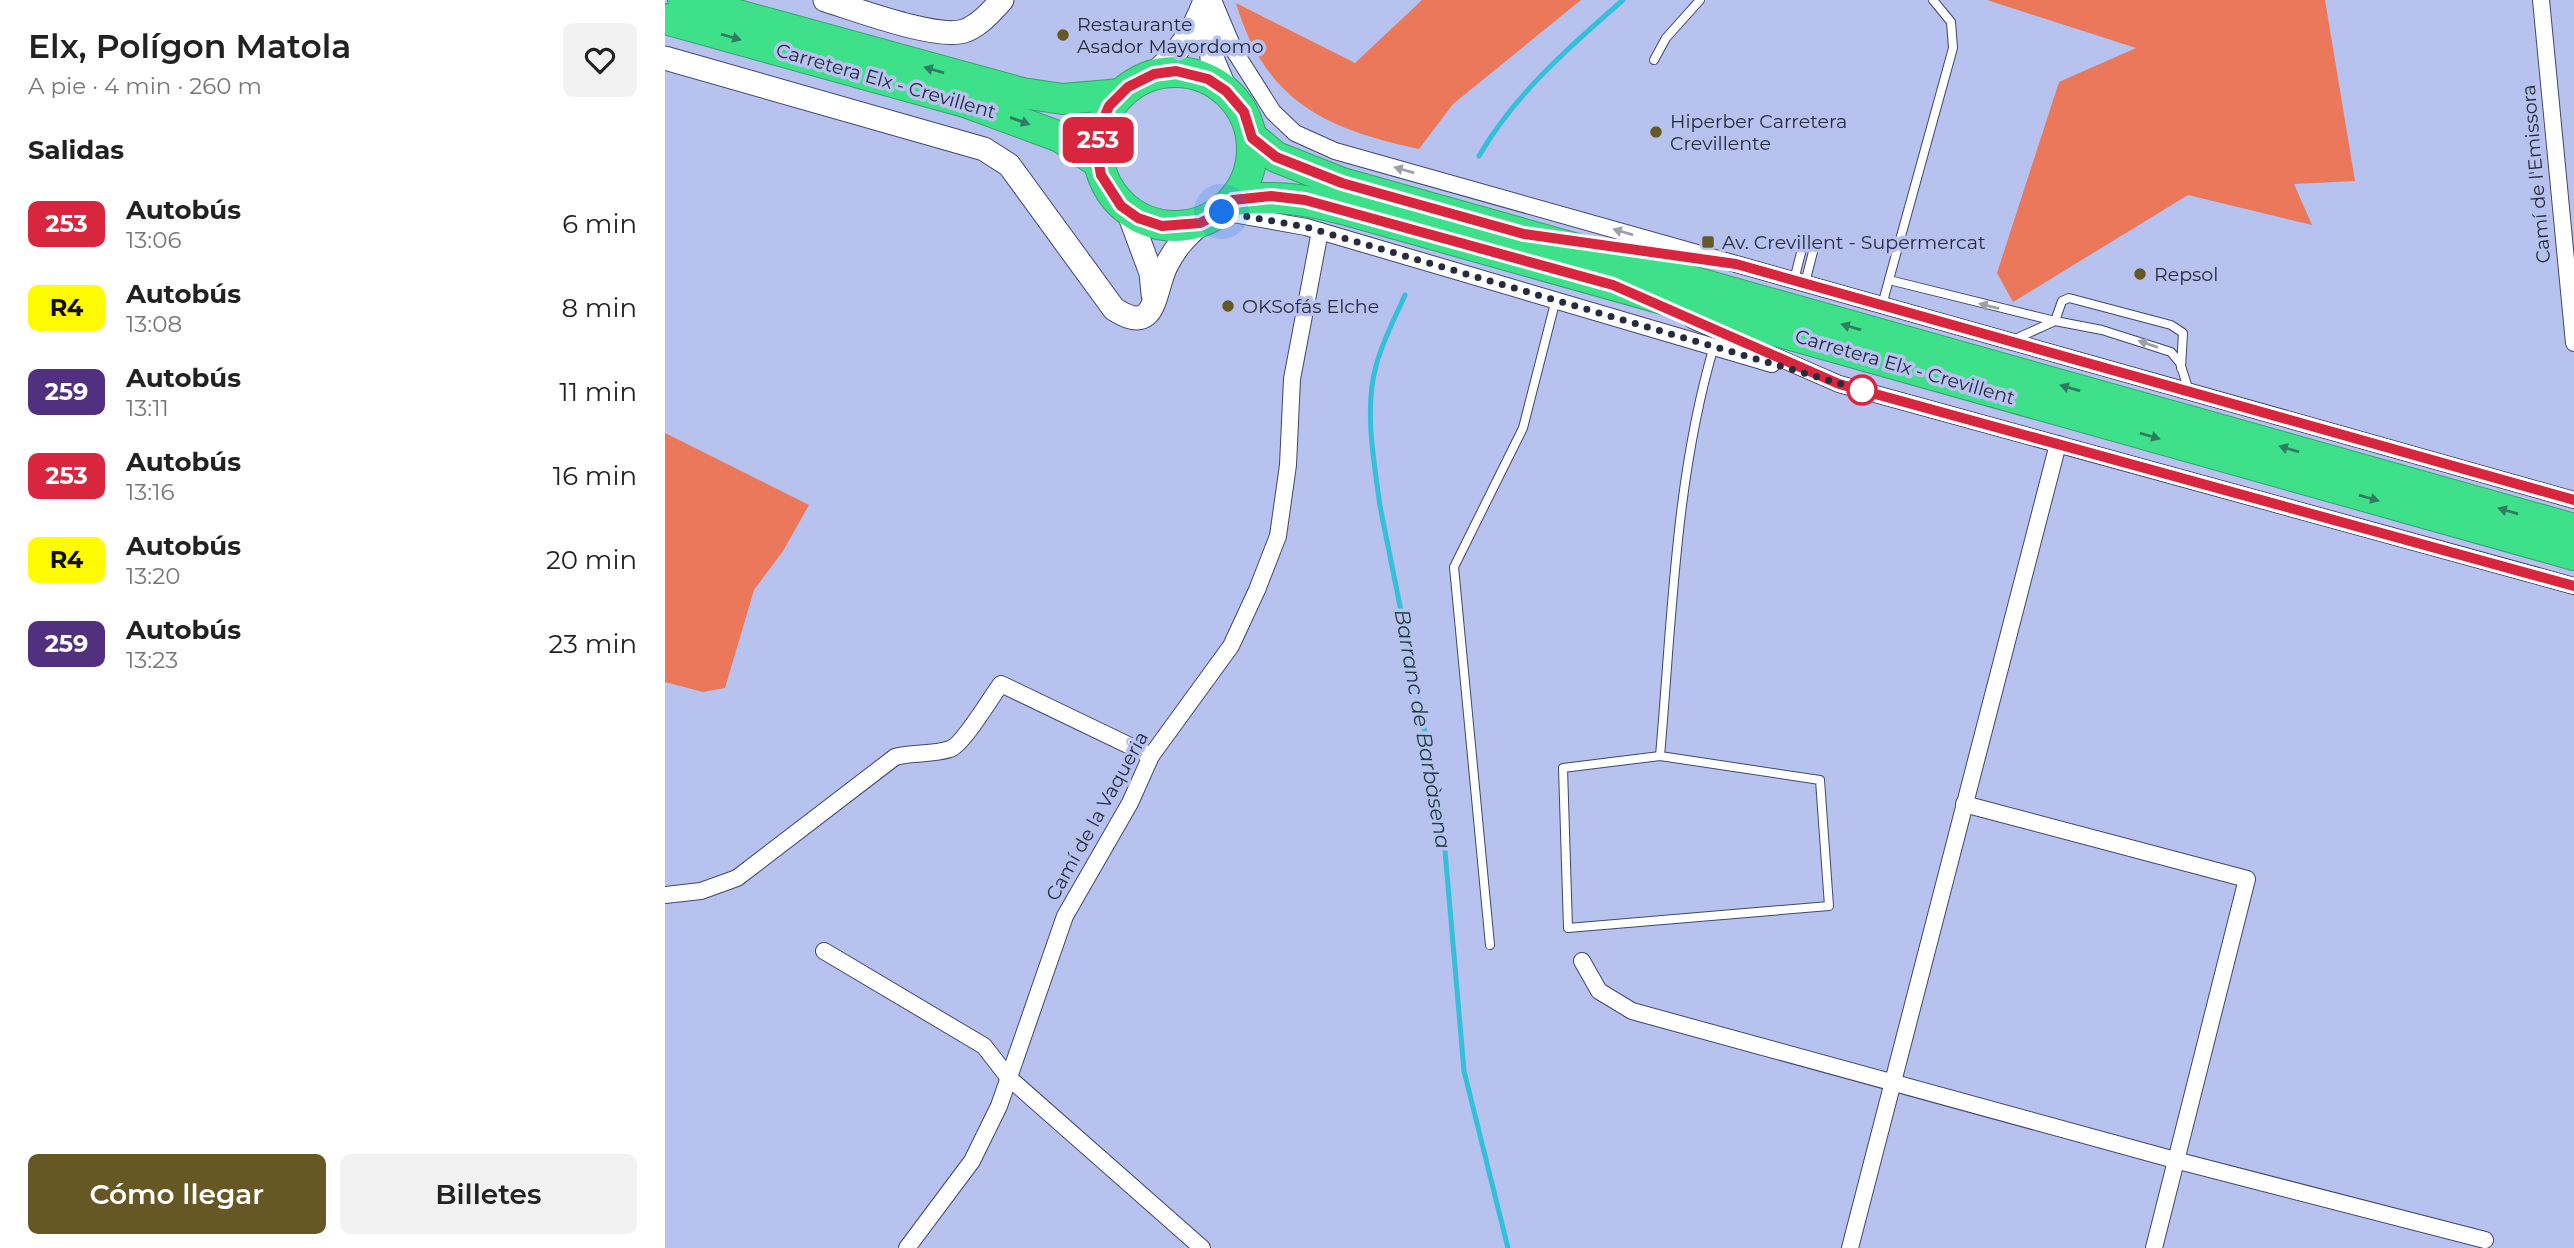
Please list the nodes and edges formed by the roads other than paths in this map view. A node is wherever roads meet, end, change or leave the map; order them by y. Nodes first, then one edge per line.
1 (683, 0) edge
2 (825, 0) edge
3 (1002, 0) edge
4 (1206, 0) edge
5 (1213, 0) edge
6 (1700, 0) edge
7 (1933, 0) edge
8 (2541, 0) edge
9 (665, 19) edge
10 (665, 58) edge
11 (1654, 60) dead end
12 (1154, 74) junction
13 (1226, 91) junction
14 (1121, 94) junction
15 (1252, 138) junction
16 (1099, 163) junction
17 (1128, 211) junction
18 (1218, 212) junction
19 (1320, 230) junction
20 (1524, 234) junction
21 (1804, 241) dead end
22 (1815, 244) dead end
23 (1736, 264) junction
24 (1889, 280) junction
25 (1800, 282) junction
26 (1613, 285) junction
27 (1556, 299) junction
28 (1154, 302) junction
29 (1882, 305) junction
30 (2055, 321) junction
31 (2011, 341) junction
32 (2574, 343) edge
33 (1714, 346) junction
34 (2181, 368) junction
35 (1839, 384) junction
36 (2189, 391) junction
37 (2058, 444) junction
38 (2574, 500) edge
39 (2574, 529) edge
40 (2574, 555) edge
41 (2574, 586) edge
42 (1151, 755) junction
43 (1660, 756) junction
44 (1964, 804) junction
45 (665, 895) edge
46 (1490, 945) dead end
47 (824, 951) dead end
48 (1582, 961) dead end
49 (1008, 1077) junction
50 (1893, 1084) junction
51 (2175, 1160) junction
52 (2485, 1240) dead end
53 (907, 1248) edge
54 (1202, 1248) edge
55 (1850, 1248) edge
56 (2154, 1248) edge

14 -> 1 highway, Carretera Elx - Crevillent
2 - 3 street
4 - 12 street
4 - 13 street
23 -> 5 street
6 - 11 lane
7 - 24 lane
8 - 32 street, Camí de l'Emissora
9 -> 16 highway, Carretera Elx - Crevillent
10 - 28 street
12 - 13 highway
12 - 14 highway
13 - 15 highway
14 - 16 highway
15 - 18 highway
15 - 20 highway, Carretera Elx - Crevillent
16 - 17 highway
17 - 18 highway
17 - 28 street
18 - 19 street
18 - 26 highway, Carretera Elx - Crevillent
18 - 28 street
19 - 27 street
19 - 42 street, Camí de la Vaqueria
20 - 23 street
39 -> 20 highway, Carretera Elx - Crevillent
21 - 25 lane
22 - 25 lane
23 - 25 street
24 - 29 lane
30 -> 24 lane
25 - 29 street
26 - 35 street
26 -> 40 highway, Carretera Elx - Crevillent
27 - 33 street
27 - 46 lane
29 - 31 street
30 - 31 lane
34 -> 30 lane
30 - 34 lane
31 - 36 street
33 - 35 street
33 - 43 lane
34 - 36 lane
35 - 37 street
36 - 38 street
37 - 41 street
37 - 44 street
42 - 45 street
42 - 49 street, Camí de la Vaqueria
43 - 43 lane
44 - 50 street
44 - 51 street
47 - 49 street
48 - 50 street
49 - 53 street, Camí de la Vaqueria
49 - 54 street
50 - 51 street
50 - 55 street
51 - 52 street
51 - 56 street

